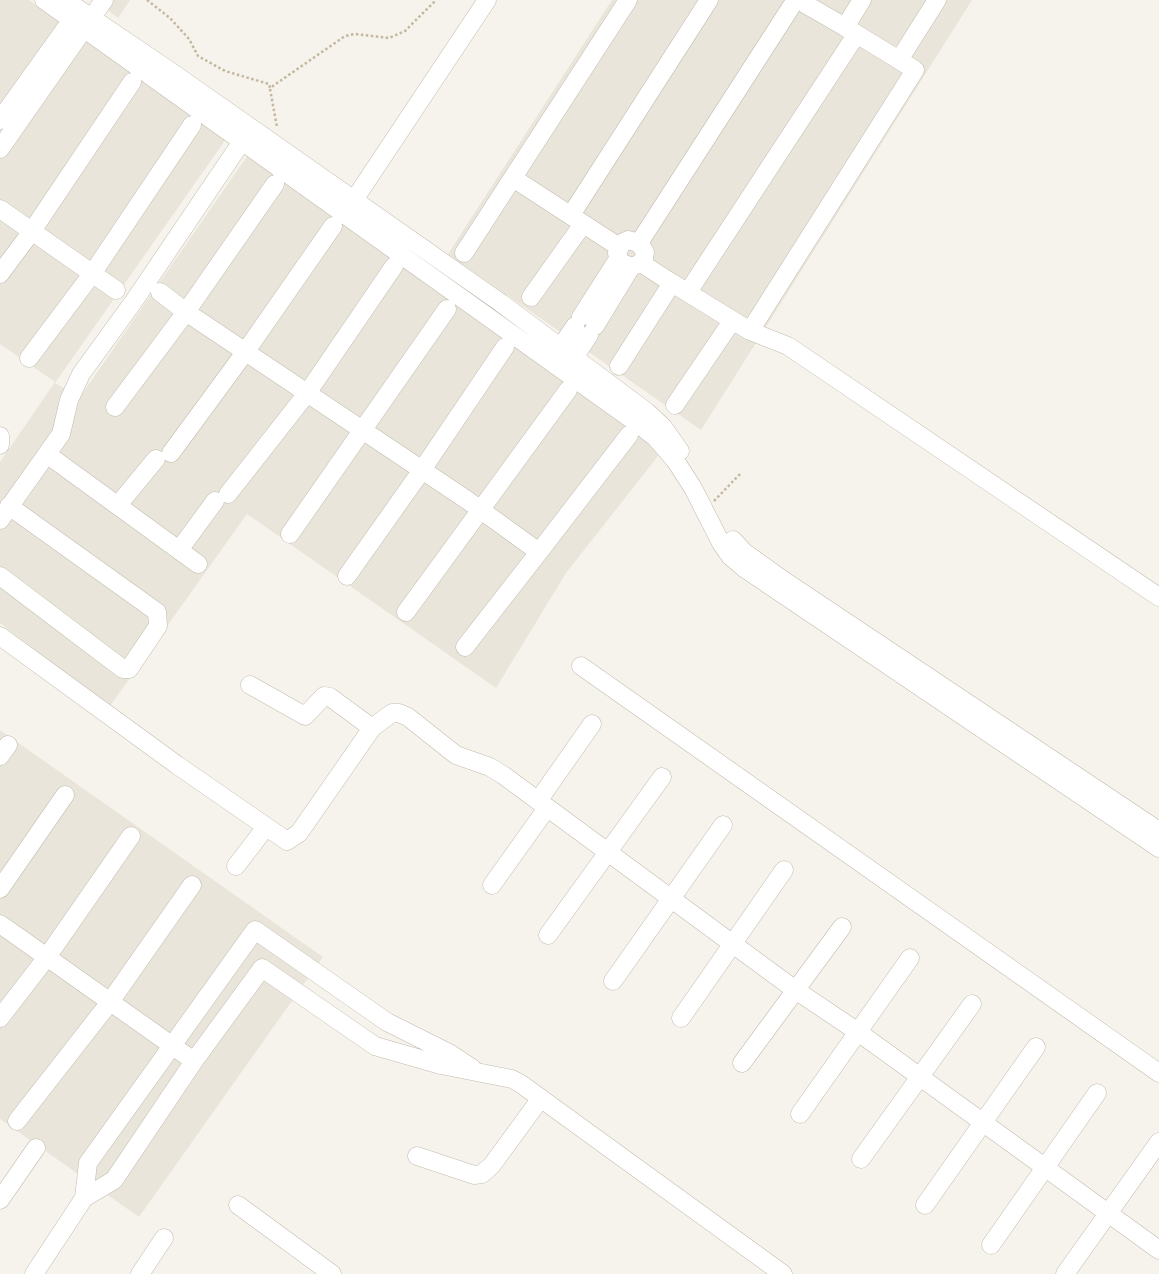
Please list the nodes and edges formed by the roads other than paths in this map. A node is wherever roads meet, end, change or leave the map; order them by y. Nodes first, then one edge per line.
1 (44, 0) edge
2 (104, 0) edge
3 (487, 0) edge
4 (628, 0) edge
5 (709, 0) edge
6 (862, 0) edge
7 (937, 0) edge
8 (797, 3) edge
9 (78, 16) edge
10 (850, 31) junction
11 (898, 60) junction
12 (132, 82) dead end
13 (11, 114) edge
14 (192, 125) dead end
15 (246, 134) junction
16 (0, 149) edge
17 (513, 178) junction
18 (275, 184) dead end
19 (354, 200) junction
20 (0, 209) edge
21 (577, 219) junction
22 (333, 226) dead end
23 (32, 232) junction
24 (464, 253) dead end
25 (627, 259) junction
26 (394, 266) dead end
27 (0, 274) edge
28 (92, 274) junction
29 (672, 282) junction
30 (116, 290) dead end
31 (160, 292) dead end
32 (688, 292) junction
33 (531, 297) dead end
34 (447, 309) dead end
35 (186, 312) junction
36 (732, 321) junction
37 (750, 331) junction
38 (505, 347) dead end
39 (246, 351) junction
40 (29, 358) dead end
41 (562, 360) junction
42 (619, 366) dead end
43 (568, 390) dead end
44 (308, 392) junction
45 (675, 406) dead end
46 (115, 407) dead end
47 (637, 425) junction
48 (364, 431) junction
49 (0, 436) edge
50 (0, 444) edge
51 (48, 455) junction
52 (422, 470) junction
53 (696, 484) junction
54 (118, 505) junction
55 (481, 511) junction
56 (5, 513) edge
57 (290, 534) dead end
58 (179, 550) junction
59 (539, 552) junction
60 (198, 564) dead end
61 (0, 576) edge
62 (346, 576) dead end
63 (1159, 597) edge
64 (406, 612) dead end
65 (0, 636) edge
66 (465, 647) dead end
67 (581, 666) dead end
68 (250, 685) dead end
69 (592, 724) dead end
70 (372, 728) junction
71 (662, 777) dead end
72 (65, 795) dead end
73 (543, 805) junction
74 (723, 825) dead end
75 (266, 827) junction
76 (1159, 831) edge
77 (132, 836) dead end
78 (1159, 848) edge
79 (607, 854) junction
80 (236, 866) dead end
81 (784, 870) dead end
82 (192, 885) dead end
83 (492, 885) dead end
84 (0, 888) edge
85 (671, 900) junction
86 (0, 924) edge
87 (842, 926) dead end
88 (548, 935) dead end
89 (732, 944) junction
90 (47, 957) junction
91 (910, 958) dead end
92 (613, 981) dead end
93 (794, 989) junction
94 (110, 1002) junction
95 (972, 1004) dead end
96 (0, 1018) edge
97 (681, 1018) dead end
98 (858, 1032) junction
99 (172, 1046) junction
100 (1036, 1047) dead end
101 (194, 1061) junction
102 (742, 1063) dead end
103 (476, 1071) junction
104 (1159, 1073) edge
105 (920, 1078) junction
106 (1097, 1093) dead end
107 (541, 1098) junction
108 (800, 1114) dead end
109 (17, 1121) dead end
110 (983, 1123) junction
111 (1159, 1142) edge
112 (36, 1148) dead end
113 (417, 1156) dead end
114 (862, 1160) dead end
115 (1045, 1167) junction
116 (84, 1198) junction
117 (0, 1200) edge
118 (238, 1205) dead end
119 (925, 1205) dead end
120 (1110, 1213) junction
121 (164, 1238) dead end
122 (991, 1245) dead end
123 (1159, 1250) edge
124 (34, 1274) edge
125 (140, 1274) edge
126 (332, 1274) edge
127 (783, 1274) edge
128 (1065, 1274) edge

1 - 9 street
2 - 9 street
3 - 19 street
4 - 17 street
5 - 21 street
6 - 10 street
7 - 11 street
8 - 10 street
8 - 25 street
9 - 13 street
9 - 15 street
10 - 11 street
10 - 32 street
11 - 37 street
12 - 23 street
13 - 16 street
14 - 28 street
15 - 19 street
15 - 41 street
15 - 51 street
17 - 21 street
17 - 24 street
18 - 35 street
19 - 41 street
20 - 23 street
21 - 25 street
21 - 33 street
22 - 39 street
23 - 27 street
23 - 28 street
25 - 29 street
25 - 41 street
26 - 44 street
28 - 30 street
28 - 40 street
29 - 32 street
29 - 42 street
31 - 35 street
32 - 36 street
34 - 48 street
35 - 39 street
35 - 46 street
36 - 37 street
36 - 45 street
37 - 63 street
38 - 52 street
39 - 44 street
39 - 54 street
41 - 47 street
43 - 55 street
44 - 48 street
44 - 58 street
47 - 53 street
47 - 59 street
48 - 52 street
48 - 57 street
49 - 50 street
51 - 54 street
51 - 56 street
52 - 55 street
52 - 62 street
53 - 76 street
53 - 78 street
54 - 58 street
55 - 59 street
55 - 64 street
56 - 61 street
58 - 60 street
59 - 66 street
65 - 75 street
67 - 104 street
68 - 70 street
69 - 73 street
70 - 73 street
70 - 75 street
71 - 79 street
72 - 84 street
73 - 79 street
73 - 83 street
74 - 85 street
75 - 80 street
77 - 90 street
79 - 85 street
79 - 88 street
81 - 89 street
82 - 94 street
85 - 89 street
85 - 92 street
86 - 90 street
87 - 93 street
89 - 93 street
89 - 97 street
90 - 94 street
90 - 96 street
91 - 98 street
93 - 98 street
93 - 102 street
94 - 99 street
94 - 109 street
95 - 105 street
98 - 105 street
98 - 108 street
99 - 101 street
99 - 103 street
99 - 116 street
100 - 110 street
101 - 103 street
101 - 116 street
103 - 107 street
105 - 110 street
105 - 114 street
106 - 115 street
107 - 113 street
107 - 127 street
110 - 115 street
110 - 119 street
111 - 120 street
112 - 117 street
115 - 120 street
115 - 122 street
116 - 124 street
118 - 126 street
120 - 123 street
120 - 128 street
121 - 125 street

